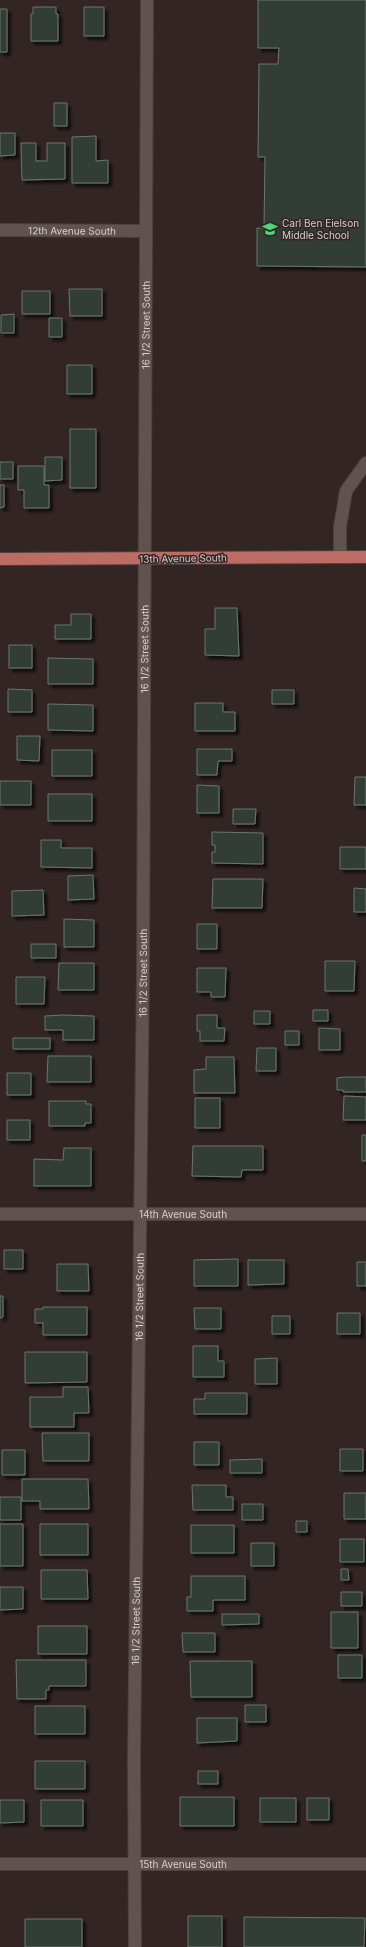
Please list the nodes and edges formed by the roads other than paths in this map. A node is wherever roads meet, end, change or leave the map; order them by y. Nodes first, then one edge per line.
1 (147, 0) edge
2 (0, 230) edge
3 (145, 230) junction
4 (366, 463) edge
5 (340, 556) junction
6 (366, 557) edge
7 (144, 558) junction
8 (0, 559) edge
9 (0, 1214) edge
10 (140, 1214) junction
11 (366, 1214) edge
12 (0, 1864) edge
13 (134, 1864) junction
14 (366, 1864) edge
15 (135, 1947) edge

1 - 3 street, 16 1/2 Street South
2 - 3 street, 12th Avenue South
3 - 7 street, 16 1/2 Street South
4 - 5 street
5 - 6 main road, 13th Avenue South
5 - 7 main road, 13th Avenue South
7 - 8 main road, 13th Avenue South
7 - 10 street, 16 1/2 Street South
9 - 10 street, 14th Avenue South
10 - 11 street, 14th Avenue South
10 - 13 street, 16 1/2 Street South
12 - 13 street, 15th Avenue South
13 - 14 street, 15th Avenue South
13 - 15 street, 16 1/2 Street South

